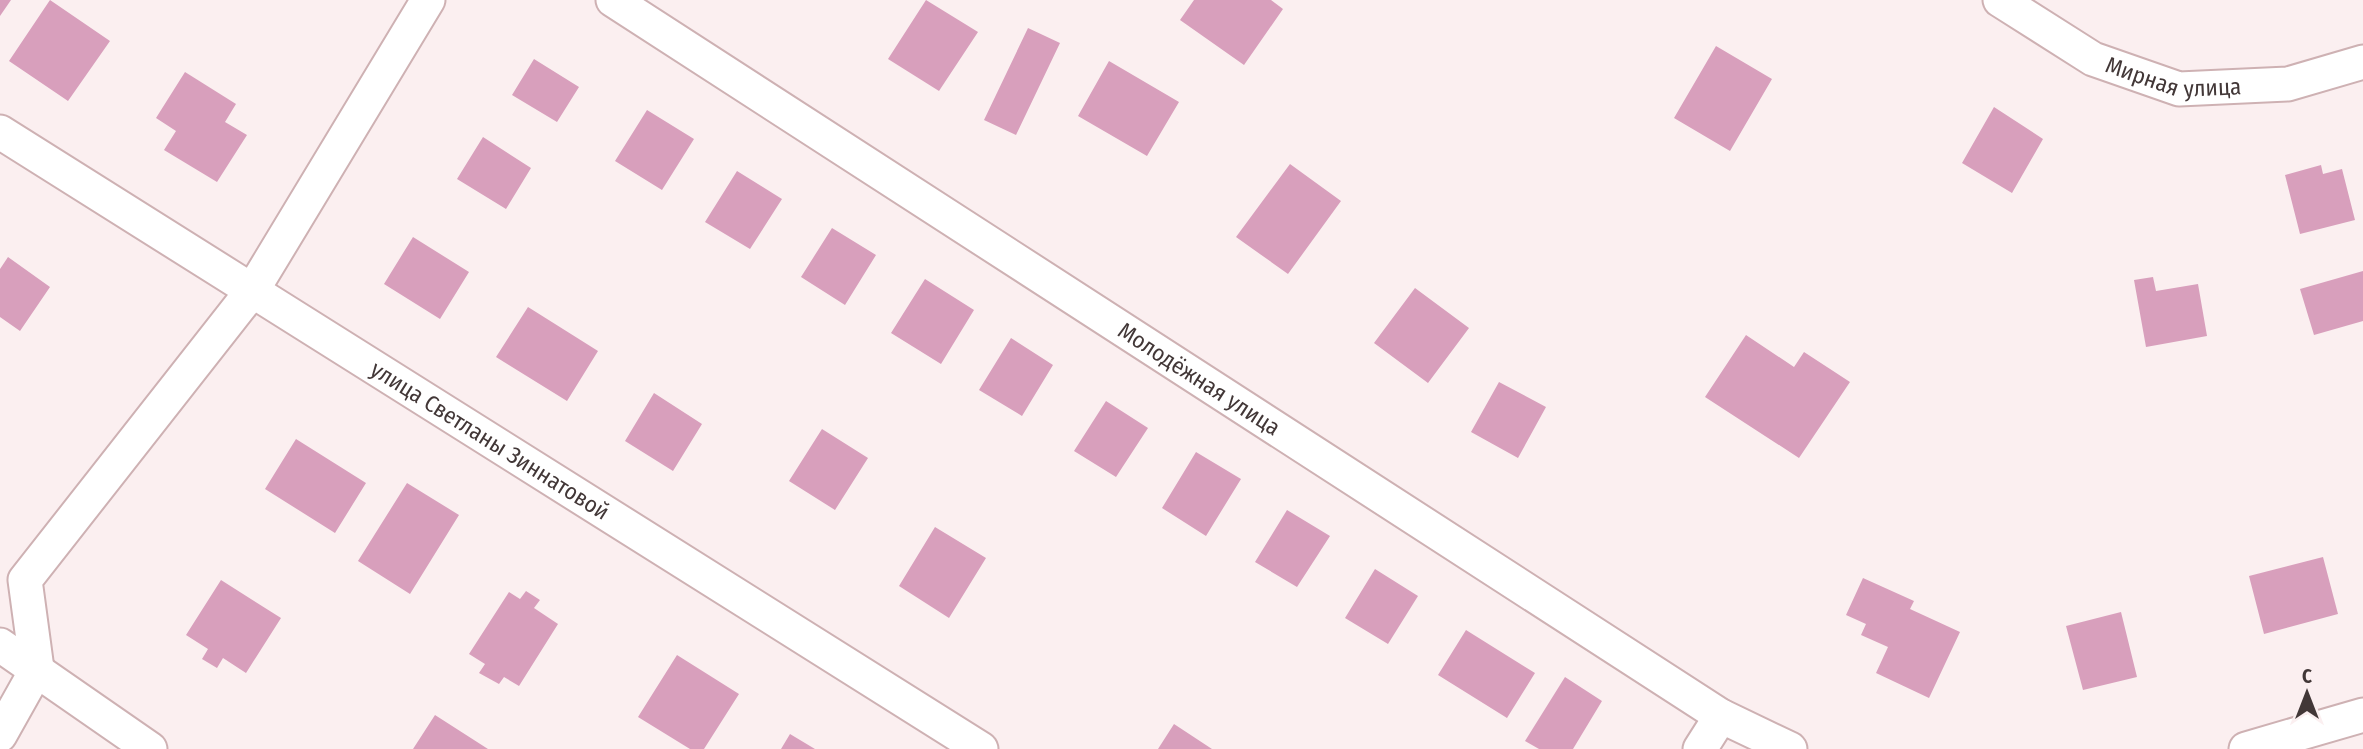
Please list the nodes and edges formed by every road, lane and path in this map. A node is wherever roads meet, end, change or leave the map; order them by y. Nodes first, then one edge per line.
1 (428, 0) edge
2 (613, 0) edge
3 (2000, 0) edge
4 (2363, 62) edge
5 (0, 132) edge
6 (252, 291) junction
7 (0, 645) edge
8 (37, 669) junction
9 (2363, 715) edge
10 (1721, 716) junction
11 (0, 735) edge
12 (149, 749) edge
13 (981, 749) edge
14 (1700, 749) edge
15 (1790, 749) edge
16 (2246, 749) edge

1 - 6 street
2 - 10 street, Молодёжная улица
3 - 4 street, Мирная улица
5 - 6 street, улица Светланы Зиннатовой
6 - 8 street
6 - 13 street, улица Светланы Зиннатовой
7 - 8 street
8 - 11 street
8 - 12 street
9 - 16 street
10 - 14 street
10 - 15 street, Молодёжная улица

